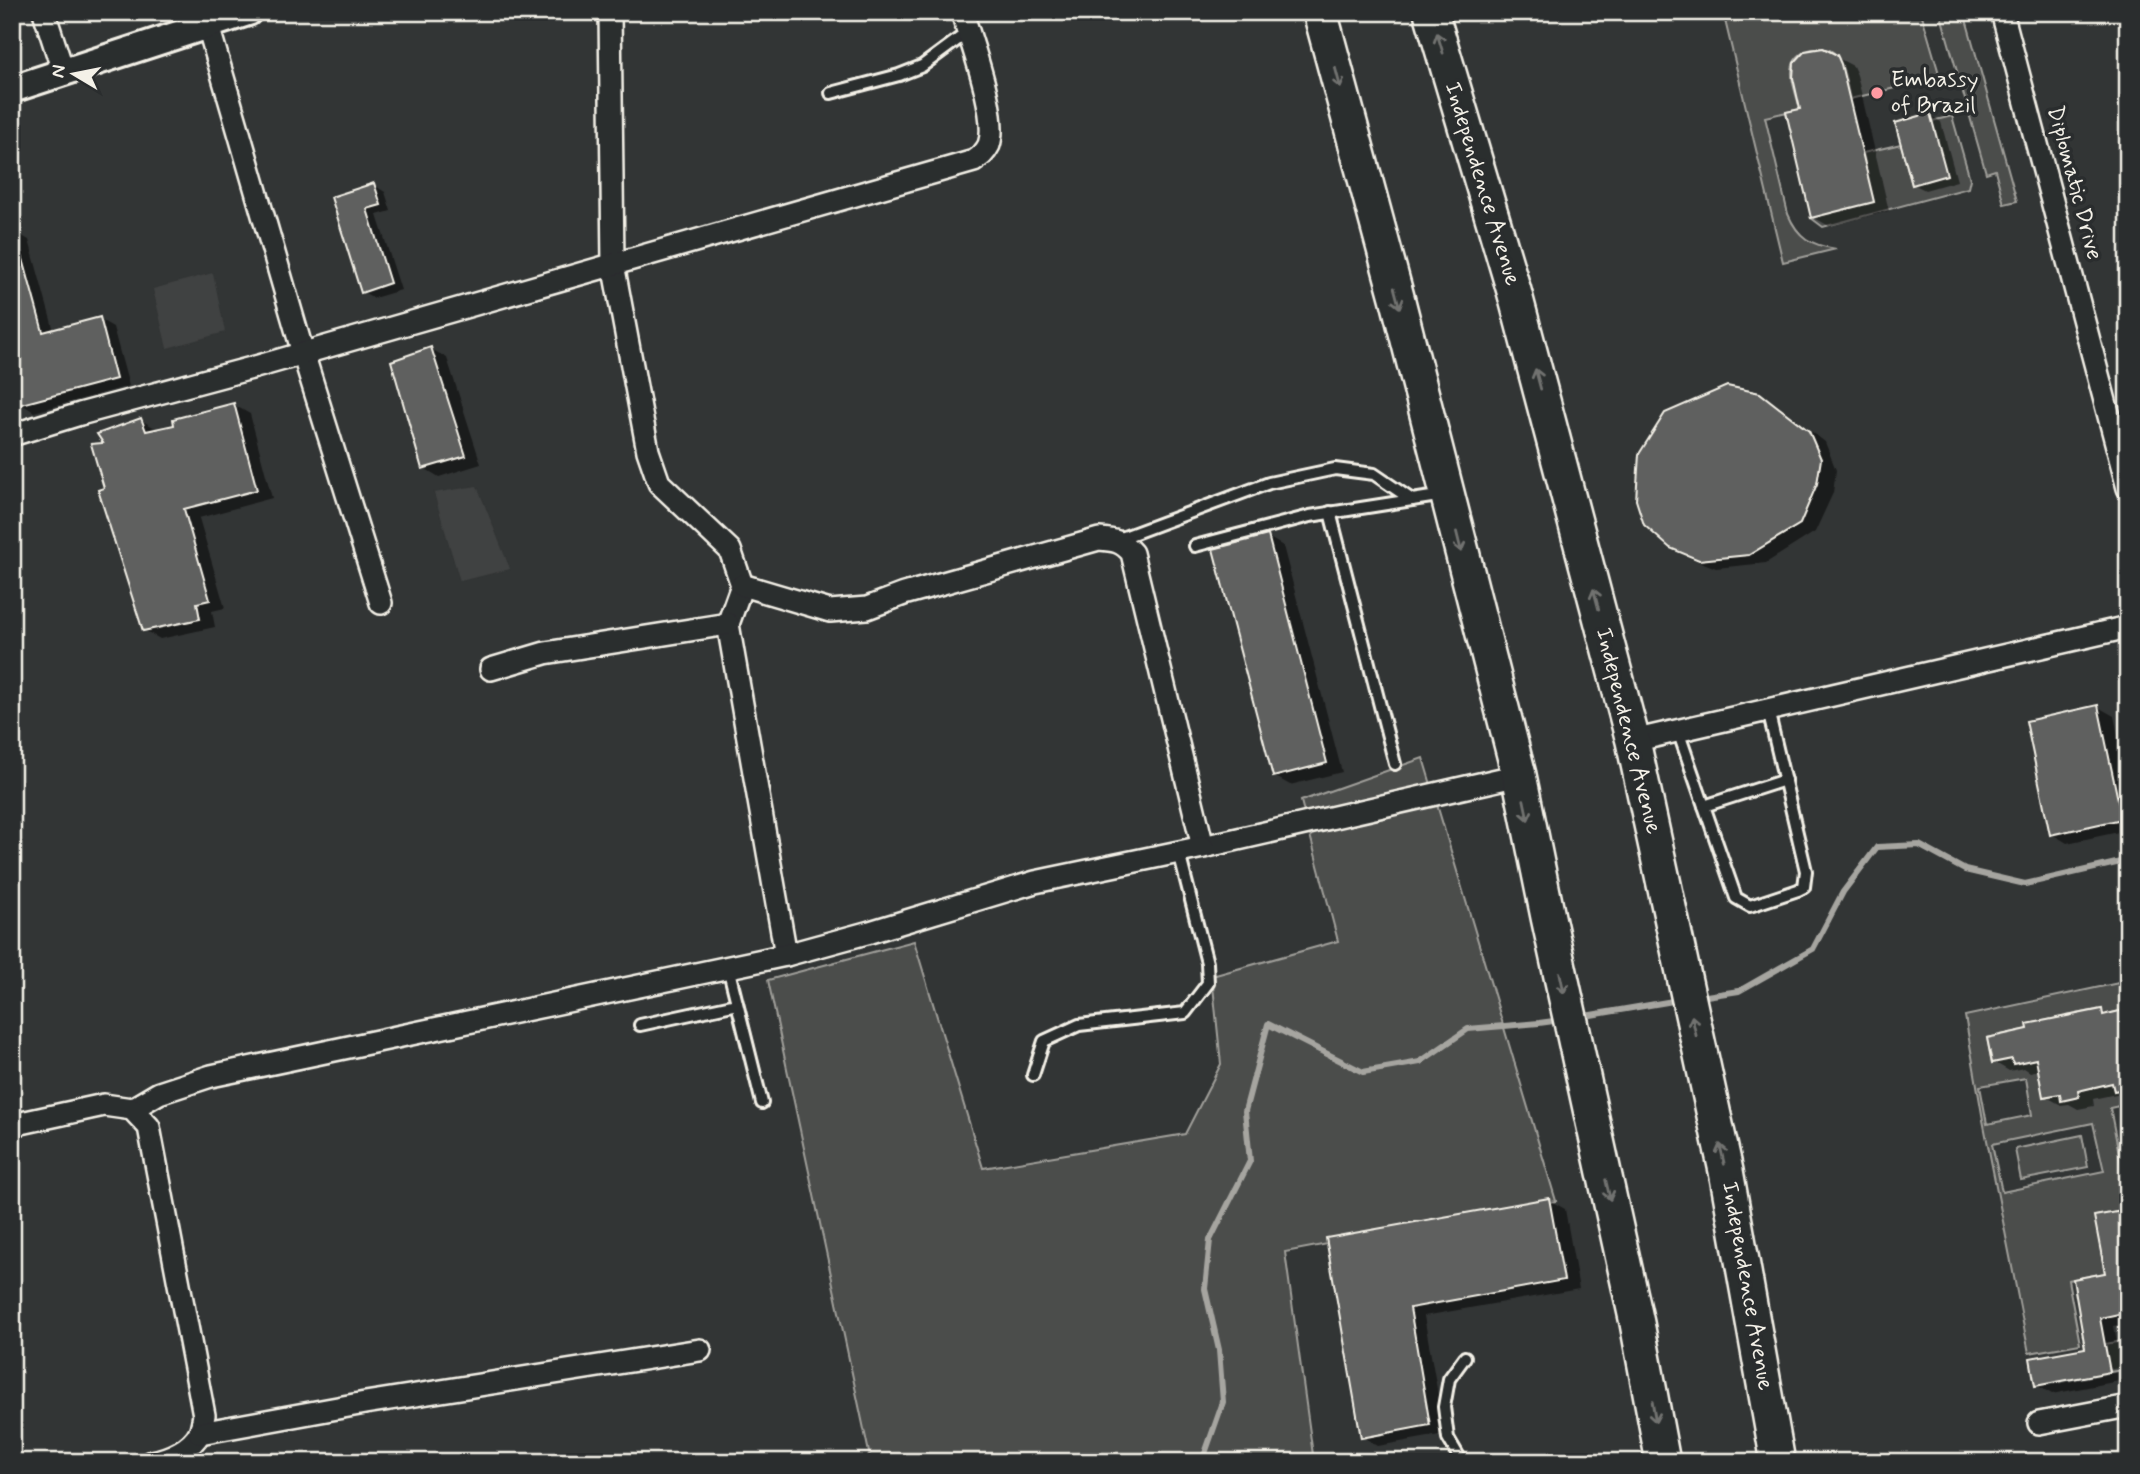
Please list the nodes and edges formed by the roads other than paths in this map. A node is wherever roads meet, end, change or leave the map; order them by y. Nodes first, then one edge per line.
1 (44, 12) edge
2 (248, 12) edge
3 (610, 12) edge
4 (1320, 12) edge
5 (1430, 12) edge
6 (2002, 12) edge
7 (206, 18) edge
8 (965, 22) edge
9 (64, 71) junction
10 (12, 89) edge
11 (831, 93) dead end
12 (614, 264) junction
13 (303, 353) junction
14 (13, 432) edge
15 (2128, 488) edge
16 (1447, 494) junction
17 (1412, 500) junction
18 (1330, 512) junction
19 (1114, 540) junction
20 (1195, 546) dead end
21 (742, 585) junction
22 (381, 603) dead end
23 (728, 624) junction
24 (2128, 627) edge
25 (491, 669) dead end
26 (1768, 710) junction
27 (1678, 731) junction
28 (1633, 741) junction
29 (1395, 764) dead end
30 (1519, 775) junction
31 (1784, 780) junction
32 (1704, 806) junction
33 (1203, 847) junction
34 (1179, 853) junction
35 (786, 955) junction
36 (728, 967) junction
37 (737, 1004) junction
38 (639, 1025) dead end
39 (1033, 1075) dead end
40 (762, 1103) dead end
41 (132, 1108) junction
42 (12, 1125) edge
43 (700, 1350) dead end
44 (1465, 1357) dead end
45 (2128, 1406) edge
46 (2039, 1423) dead end
47 (200, 1433) junction
48 (161, 1461) edge
49 (1462, 1462) edge
50 (1663, 1462) edge
51 (1778, 1462) edge

1 - 9 street
2 - 7 street
3 - 12 street
4 -> 16 main road
28 -> 5 main road, Independence Avenue
6 - 15 street, Diplomatic Drive
7 - 9 street
7 - 13 street
8 - 11 lane
8 - 12 street
9 - 10 street
12 - 13 street
12 - 21 street
13 - 14 street
13 - 22 street
16 - 17 lane
16 -> 30 main road
17 - 18 lane
17 - 19 lane
18 - 20 lane
18 - 29 lane
19 - 21 street
19 - 33 street
21 - 23 street
23 - 25 street
23 - 35 street
24 - 26 street
26 - 27 street
26 - 31 lane
27 - 28 street
27 - 32 lane
51 -> 28 main road, Independence Avenue
30 - 33 street
30 -> 50 main road
31 - 32 lane
31 - 32 lane
33 - 34 street
34 - 35 street
34 - 39 lane
35 - 36 street
36 - 37 lane
36 - 41 street
37 - 38 lane
37 - 40 lane
41 - 42 street
41 - 47 street
43 - 47 street
44 - 49 lane
45 - 46 street
47 - 48 street

